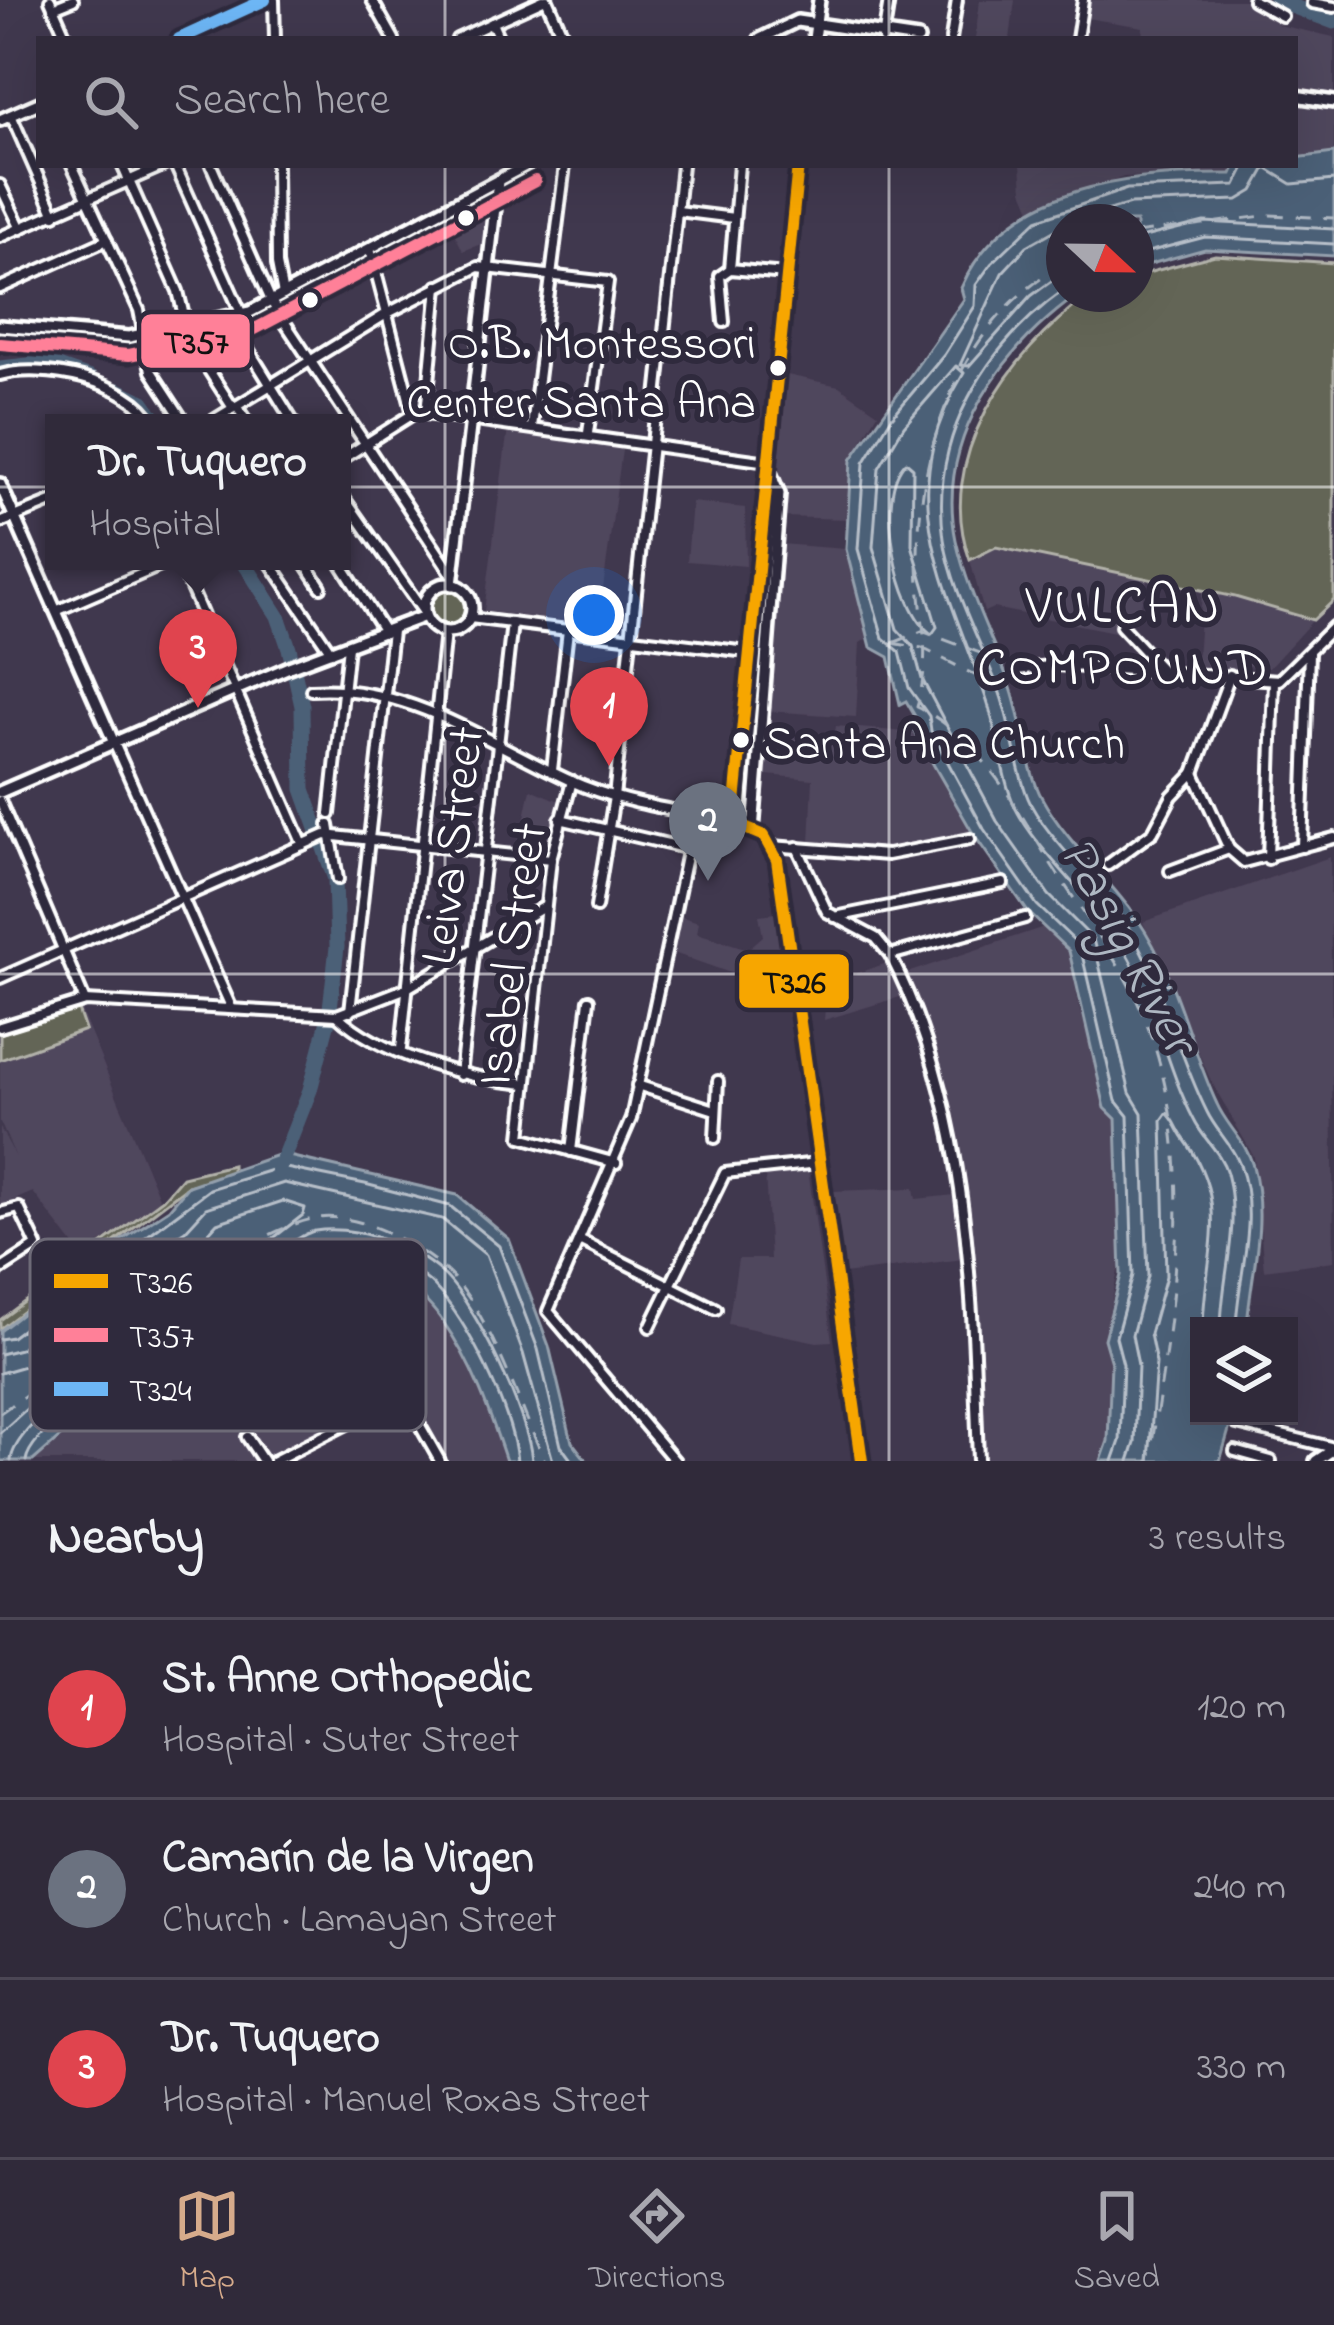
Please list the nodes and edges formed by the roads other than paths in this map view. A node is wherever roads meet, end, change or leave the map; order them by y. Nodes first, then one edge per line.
1 (73, 0) edge
2 (265, 0) edge
3 (274, 0) edge
4 (372, 0) edge
5 (545, 0) edge
6 (819, 0) edge
7 (889, 0) edge
8 (957, 0) edge
9 (1083, 0) edge
10 (1252, 0) edge
11 (1312, 3) edge
12 (51, 4) edge
13 (1334, 7) edge
14 (1282, 16) dead end
15 (492, 23) junction
16 (816, 24) junction
17 (66, 36) edge
18 (192, 36) edge
19 (275, 36) edge
20 (392, 36) edge
21 (464, 36) edge
22 (498, 36) edge
23 (563, 36) edge
24 (766, 36) edge
25 (814, 36) edge
26 (884, 36) edge
27 (951, 36) edge
28 (1077, 36) edge
29 (1298, 96) edge
30 (1334, 102) edge
31 (36, 104) edge
32 (5, 118) edge
33 (73, 168) edge
34 (123, 168) edge
35 (158, 168) edge
36 (176, 168) edge
37 (212, 168) edge
38 (276, 168) edge
39 (522, 168) edge
40 (565, 168) edge
41 (682, 168) edge
42 (739, 168) edge
43 (798, 168) edge
44 (129, 181) junction
45 (498, 181) junction
46 (0, 185) edge
47 (87, 200) junction
48 (678, 211) junction
49 (55, 215) junction
50 (734, 218) junction
51 (21, 229) junction
52 (0, 237) edge
53 (107, 240) junction
54 (370, 249) junction
55 (489, 264) junction
56 (730, 269) junction
57 (552, 273) junction
58 (786, 274) junction
59 (438, 285) junction
60 (0, 288) edge
61 (284, 297) junction
62 (272, 302) junction
63 (388, 313) junction
64 (242, 315) junction
65 (229, 318) junction
66 (724, 322) dead end
67 (188, 325) junction
68 (0, 326) edge
69 (146, 334) junction
70 (311, 358) junction
71 (0, 375) edge
72 (268, 385) junction
73 (234, 407) junction
74 (426, 413) junction
75 (144, 414) edge
76 (179, 414) edge
77 (224, 414) edge
78 (240, 414) edge
79 (288, 414) edge
80 (348, 414) edge
81 (412, 414) junction
82 (351, 418) edge
83 (472, 418) junction
84 (532, 428) junction
85 (588, 433) junction
86 (367, 442) junction
87 (654, 442) junction
88 (351, 453) edge
89 (768, 465) junction
90 (0, 484) edge
91 (45, 505) edge
92 (351, 508) edge
93 (14, 517) junction
94 (0, 523) edge
95 (154, 570) edge
96 (179, 570) edge
97 (275, 570) edge
98 (310, 570) edge
99 (344, 570) edge
100 (453, 580) junction
101 (321, 587) dead end
102 (56, 611) junction
103 (425, 615) junction
104 (470, 618) junction
105 (512, 623) junction
106 (1121, 626) dead end
107 (1334, 626) edge
108 (568, 630) junction
109 (445, 632) junction
110 (389, 633) junction
111 (630, 638) junction
112 (348, 646) junction
113 (1310, 651) junction
114 (332, 652) junction
115 (747, 652) junction
116 (1018, 670) dead end
117 (1165, 673) junction
118 (1230, 675) junction
119 (1274, 681) junction
120 (345, 688) junction
121 (235, 691) junction
122 (311, 691) dead end
123 (386, 695) junction
124 (436, 716) junction
125 (115, 743) junction
126 (499, 743) junction
127 (552, 770) junction
128 (1195, 773) junction
129 (572, 782) junction
130 (614, 796) junction
131 (0, 797) edge
132 (695, 814) junction
133 (560, 820) junction
134 (733, 823) junction
135 (325, 830) junction
136 (753, 831) junction
137 (607, 832) junction
138 (970, 838) dead end
139 (1334, 838) edge
140 (370, 839) junction
141 (421, 843) junction
142 (303, 845) junction
143 (772, 846) junction
144 (797, 847) junction
145 (1302, 847) junction
146 (685, 848) junction
147 (1229, 849) junction
148 (486, 850) junction
149 (551, 859) junction
150 (1268, 860) junction
151 (1108, 865) dead end
152 (1170, 871) dead end
153 (338, 879) dead end
154 (1003, 883) dead end
155 (182, 897) junction
156 (544, 907) junction
157 (596, 907) dead end
158 (834, 917) junction
159 (1025, 918) dead end
160 (65, 950) junction
161 (472, 951) junction
162 (890, 955) junction
163 (0, 978) edge
164 (406, 988) junction
165 (85, 1000) junction
166 (589, 1000) dead end
167 (231, 1007) junction
168 (350, 1011) junction
169 (333, 1014) junction
170 (0, 1027) edge
171 (401, 1048) junction
172 (460, 1075) junction
173 (718, 1081) dead end
174 (526, 1084) junction
175 (637, 1085) junction
176 (716, 1110) junction
177 (715, 1138) dead end
178 (571, 1151) junction
179 (616, 1163) junction
180 (818, 1163) junction
181 (0, 1213) edge
182 (34, 1239) edge
183 (579, 1240) junction
184 (30, 1251) edge
185 (0, 1270) edge
186 (669, 1285) junction
187 (716, 1309) dead end
188 (650, 1327) dead end
189 (1241, 1425) edge
190 (333, 1431) edge
191 (423, 1431) edge
192 (247, 1437) dead end
193 (1334, 1449) edge
194 (1234, 1451) dead end
195 (263, 1461) edge
196 (274, 1461) edge
197 (440, 1461) edge
198 (675, 1461) edge
199 (862, 1461) edge
200 (978, 1461) edge
201 (1271, 1461) edge
202 (1316, 1461) edge

1 - 12 street
2 - 18 main road
3 - 19 street
4 - 20 street
5 - 15 street
5 - 23 main road
6 - 16 main road
7 - 26 street
8 - 27 street
9 - 28 street
10 - 14 street
11 - 13 street
12 - 17 street
15 - 21 street
15 - 22 street
16 - 24 main road
16 - 25 main road
16 - 26 main road
29 - 30 main road
31 - 32 main road
32 - 49 street
33 - 47 street
34 - 44 street
35 - 44 street
36 - 64 street
37 - 62 street
38 - 61 street
39 - 45 main road
40 - 57 street
41 - 48 street
42 - 50 street
43 - 58 main road
44 - 47 street
44 - 67 street
45 - 54 main road
45 - 55 main road
46 - 51 street
47 - 49 street
47 - 53 street
48 - 50 street
48 - 87 street
49 - 51 street
50 - 56 street
51 - 52 street
53 - 60 street
53 - 69 street
54 - 61 main road
54 - 63 street
55 - 57 street
55 - 59 street
55 - 83 main road
56 - 58 street
56 - 66 street
57 - 84 street
57 - 85 street
58 - 89 main road
59 - 63 street
59 - 74 street
61 - 62 main road
62 - 64 main road
62 - 70 street
63 - 70 street
63 - 81 street
64 - 65 main road
65 - 67 main road
65 - 72 street
67 - 69 main road
67 - 73 street
68 - 69 main road
69 - 76 street
70 - 72 street
70 - 80 street
71 - 75 street
72 - 73 street
72 - 79 street
73 - 77 street
73 - 78 street
74 - 81 street
74 - 83 street
81 - 86 street
82 - 86 street
83 - 84 street
83 - 100 main road
84 - 85 street
85 - 87 street
86 - 88 street
86 - 100 street
87 - 89 street
87 - 111 street
89 - 115 main road
89 - 136 main road
90 - 93 main road
91 - 93 street
92 - 103 street
93 - 94 street
93 - 102 main road
95 - 102 street
96 - 121 street
97 - 114 street
98 - 101 street
99 - 110 street
100 - 103 main road
100 - 104 main road
102 - 125 main road
103 - 109 main road
103 - 110 main road
104 - 105 street
104 - 109 main road
105 - 108 street
105 - 126 street, Leiva Street
106 - 117 street
107 - 113 street
108 - 111 street
108 - 127 street
109 - 124 street
110 - 112 main road
110 - 123 street
111 - 115 street
111 - 130 street
112 - 114 main road
112 - 120 street
113 - 119 street
113 - 145 street
114 - 121 main road
115 - 134 main road
116 - 117 street
117 - 118 street
118 - 119 street
118 - 128 street
119 - 150 street
120 - 122 street
120 - 123 street
120 - 135 street
121 - 125 main road
121 - 142 street
123 - 124 street
123 - 140 street
124 - 126 street
124 - 141 street
125 - 131 main road
125 - 155 street
126 - 127 street
126 - 148 street, Leiva Street
127 - 129 street
128 - 147 street
128 - 151 street
129 - 130 street
129 - 133 street, Isabel Street
130 - 132 street
130 - 137 street
131 - 160 street
132 - 134 street
132 - 146 street
133 - 137 street
133 - 149 street, Isabel Street
134 - 136 main road
135 - 140 street
135 - 142 street
135 - 153 street
136 - 143 main road
137 - 146 street
137 - 157 street
138 - 144 street
139 - 145 street
140 - 141 street
140 - 168 street
141 - 148 street
141 - 164 street
142 - 155 street
143 - 144 street
143 - 180 main road
144 - 158 street
145 - 150 street
146 - 175 street
147 - 150 street
147 - 152 street
148 - 149 street
148 - 161 street, Leiva Street
149 - 156 street, Isabel Street
154 - 158 street
155 - 160 street
155 - 167 street
156 - 161 street
156 - 174 street, Isabel Street
158 - 162 street
159 - 162 street
160 - 163 street
160 - 165 street
161 - 164 street
161 - 172 street, Leiva Street
162 - 200 street
164 - 168 street
164 - 171 street
165 - 167 street
165 - 170 street
166 - 178 street
167 - 169 street
168 - 169 street
169 - 171 street
171 - 172 street
172 - 174 street
173 - 176 street
174 - 178 street, Isabel Street
175 - 176 street
175 - 179 street
176 - 177 street
178 - 179 street
179 - 183 street
180 - 186 street
180 - 199 main road
181 - 182 street
183 - 186 street
183 - 198 street
184 - 185 street
186 - 187 street
186 - 188 street
189 - 193 street
190 - 196 street
191 - 197 street
192 - 195 street
193 - 202 main road
194 - 201 street

